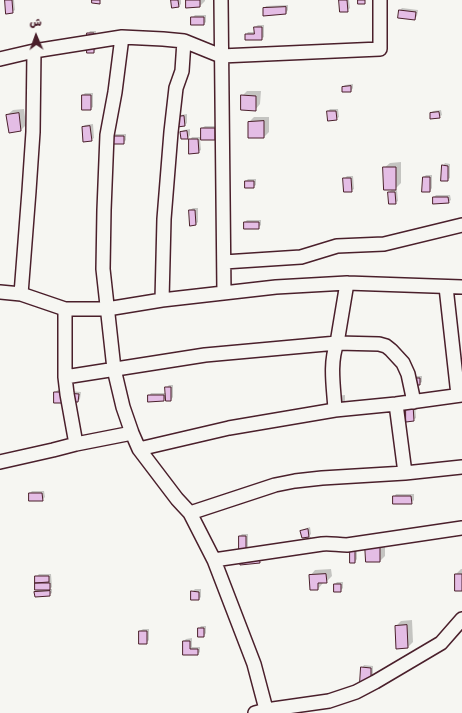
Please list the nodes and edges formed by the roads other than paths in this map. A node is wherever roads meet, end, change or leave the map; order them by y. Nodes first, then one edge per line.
1 (221, 0) edge
2 (380, 0) edge
3 (122, 37) junction
4 (184, 41) junction
5 (34, 51) junction
6 (221, 56) junction
7 (0, 60) edge
8 (462, 225) edge
9 (224, 262) junction
10 (347, 283) junction
11 (446, 287) junction
12 (462, 287) edge
13 (0, 292) edge
14 (224, 293) junction
15 (21, 294) junction
16 (162, 300) junction
17 (65, 309) junction
18 (107, 309) junction
19 (337, 343) junction
20 (114, 369) junction
21 (65, 377) junction
22 (460, 395) edge
23 (414, 402) junction
24 (396, 404) junction
25 (335, 410) junction
26 (132, 433) junction
27 (76, 444) junction
28 (140, 449) junction
29 (0, 462) edge
30 (462, 467) edge
31 (405, 473) junction
32 (190, 513) junction
33 (462, 528) edge
34 (214, 560) junction
35 (462, 619) edge
36 (263, 712) edge

1 - 6 street
2 - 6 street
3 - 4 street
3 - 5 street
3 - 18 street
4 - 6 street
4 - 16 street
5 - 7 street
5 - 15 street
6 - 9 street
8 - 9 street
9 - 14 street
10 - 11 street
10 - 14 street
10 - 19 street
11 - 12 street
11 - 22 street
13 - 15 street
14 - 16 street
15 - 17 street
16 - 18 street
17 - 18 street
17 - 21 street
18 - 20 street
19 - 20 street
19 - 23 street
19 - 25 street
20 - 21 street
20 - 26 street
21 - 27 street
22 - 23 street
23 - 24 street
24 - 25 street
24 - 31 street
25 - 28 street
26 - 27 street
26 - 28 street
27 - 29 street
28 - 32 street
30 - 31 street
31 - 32 street
32 - 34 street
33 - 34 street
34 - 36 street
35 - 36 street

